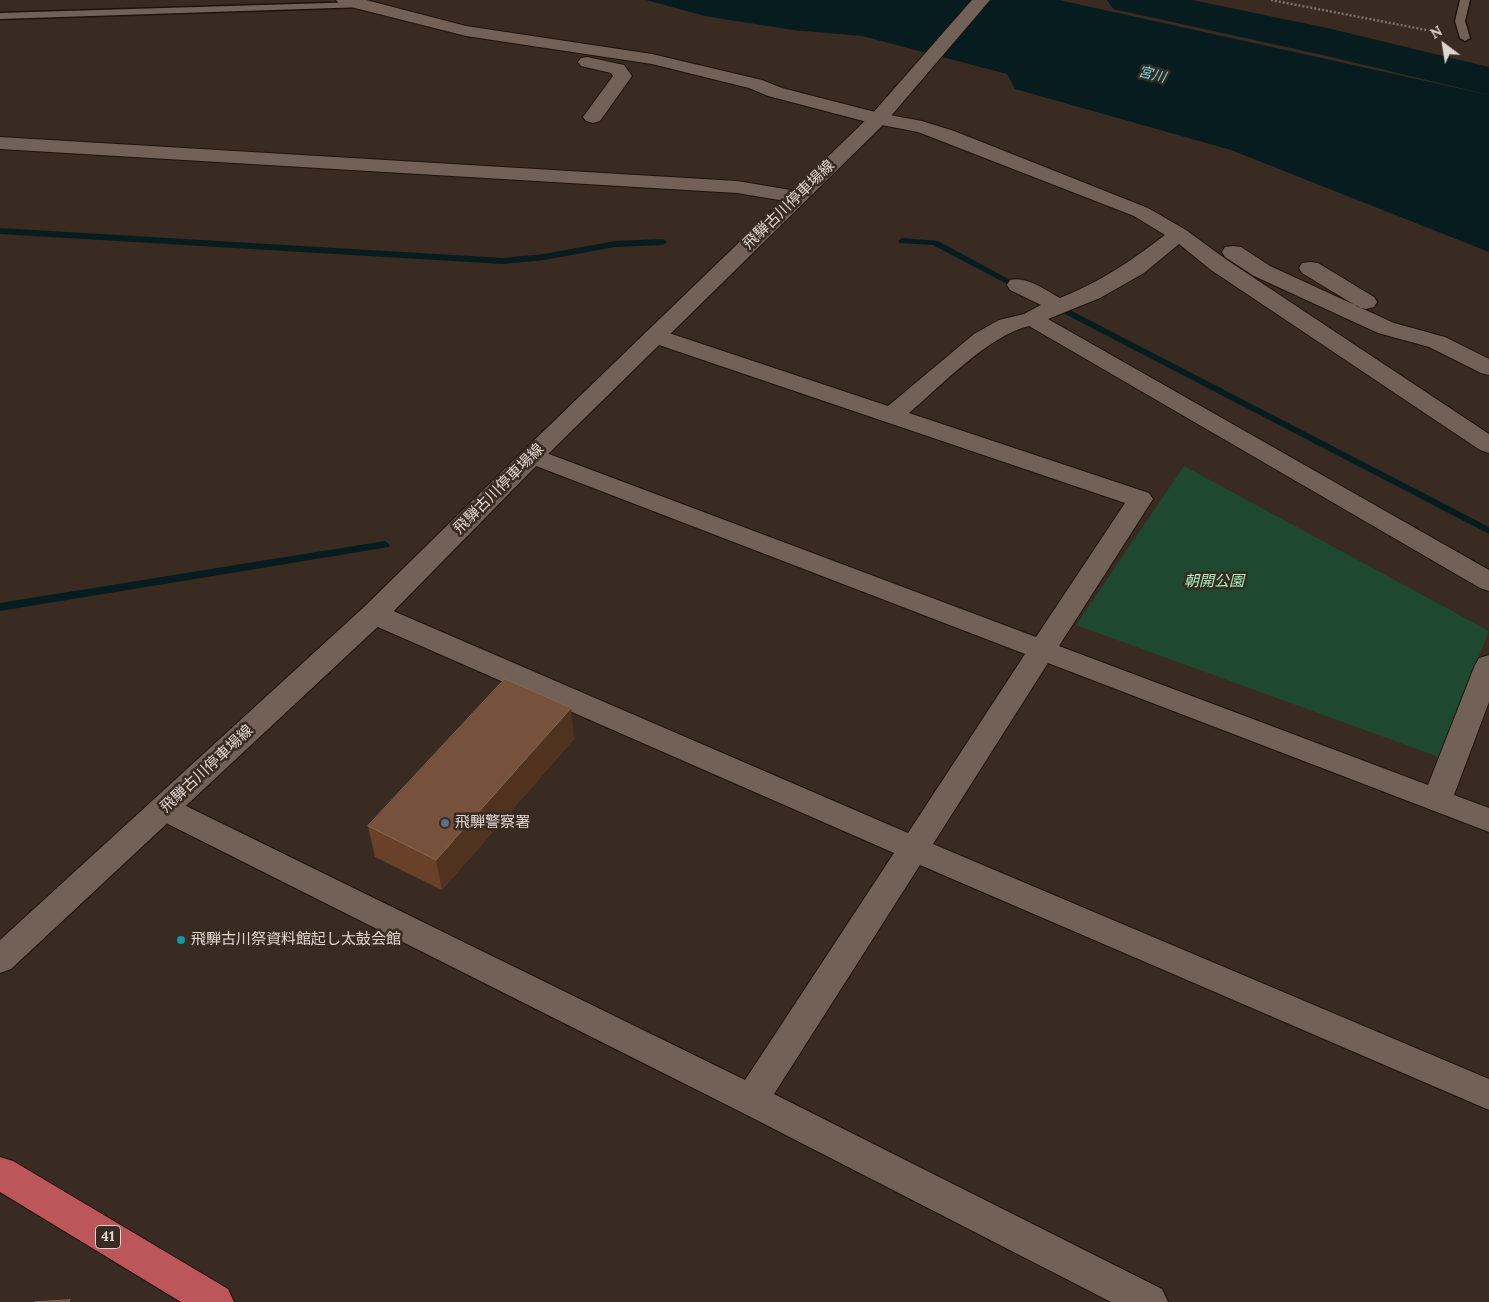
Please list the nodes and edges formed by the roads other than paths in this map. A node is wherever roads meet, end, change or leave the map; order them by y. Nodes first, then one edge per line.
1 (982, 0) edge
2 (1465, 0) edge
3 (353, 2) edge
4 (0, 16) edge
5 (1465, 38) road end
6 (522, 40) junction
7 (882, 114) junction
8 (593, 117) dead end
9 (0, 143) edge
10 (797, 196) junction
11 (1180, 234) junction
12 (1310, 268) dead end
13 (1018, 285) dead end
14 (1059, 306) junction
15 (1032, 319) junction
16 (655, 336) junction
17 (1436, 342) junction
18 (1489, 368) edge
19 (891, 416) junction
20 (1489, 445) edge
21 (532, 456) junction
22 (1489, 582) edge
23 (374, 614) junction
24 (1041, 650) junction
25 (1489, 665) edge
26 (1437, 800) junction
27 (165, 809) junction
28 (1489, 820) edge
29 (912, 848) junction
30 (0, 960) edge
31 (1489, 1095) edge
32 (752, 1100) junction
33 (0, 1172) edge
34 (215, 1302) edge
35 (1149, 1302) edge

1 - 7 street, 飛騨古川停車場線
2 - 5 lane
3 - 4 lane
3 - 6 street
6 - 7 street
6 - 8 street
7 - 10 street, 飛騨古川停車場線
7 - 11 street
9 - 10 street
10 - 16 street, 飛騨古川停車場線
11 - 14 street
11 - 17 street
11 - 20 street
12 - 17 street
13 - 14 street
14 - 15 street
15 - 19 street
15 - 22 street
16 - 19 street
16 - 21 street, 飛騨古川停車場線
17 - 18 street
19 - 24 street
21 - 23 street, 飛騨古川停車場線
21 - 24 street
23 - 27 street, 飛騨古川停車場線
23 - 29 street
24 - 26 street
24 - 29 street
25 - 26 street
26 - 28 street
27 - 30 street, 飛騨古川停車場線
27 - 32 street
29 - 31 street
29 - 32 street
32 - 35 street
33 - 34 highway, 41

